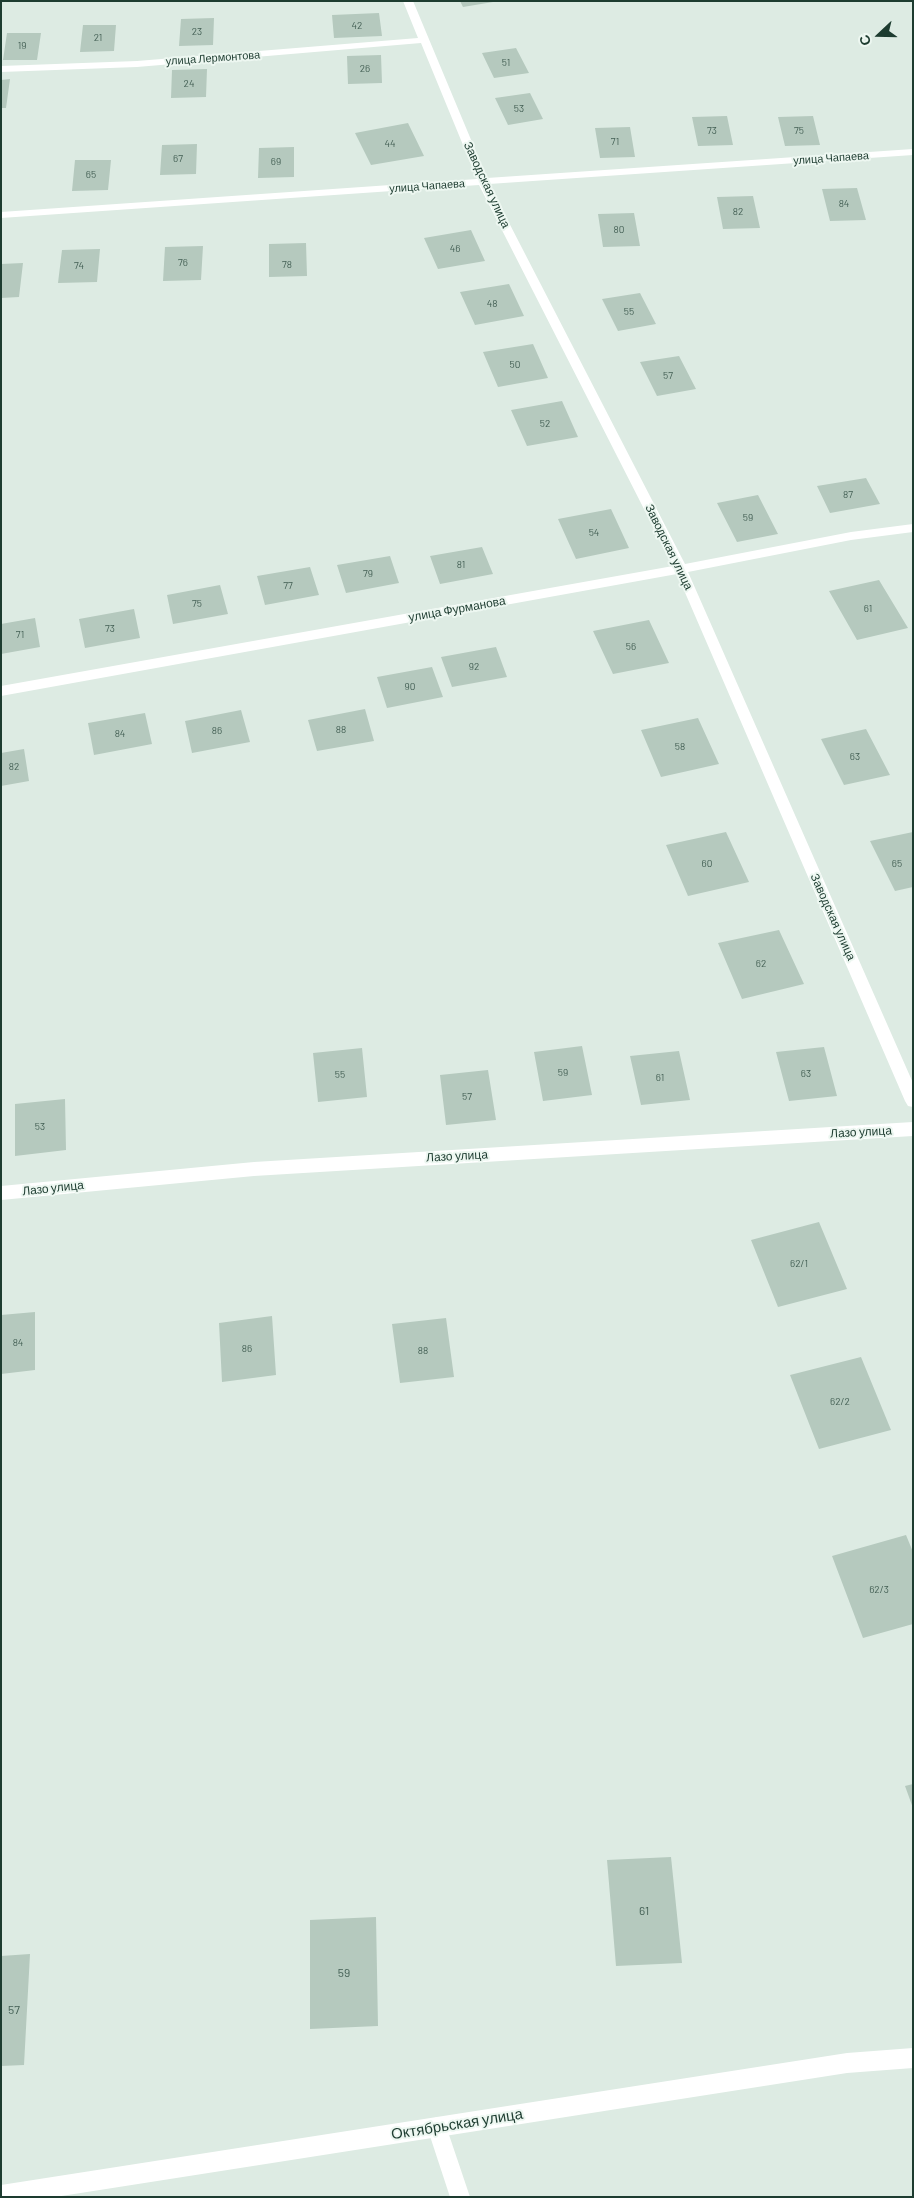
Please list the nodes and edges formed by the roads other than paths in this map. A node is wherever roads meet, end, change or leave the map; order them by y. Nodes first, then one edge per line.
1 (408, 1) edge
2 (424, 40) junction
3 (1, 69) edge
4 (913, 152) edge
5 (483, 182) junction
6 (1, 215) edge
7 (913, 528) edge
8 (681, 569) junction
9 (1, 691) edge
10 (913, 1101) edge
11 (913, 1129) edge
12 (1, 1193) edge
13 (913, 2058) edge
14 (437, 2127) junction
15 (1, 2194) edge
16 (460, 2197) edge

1 - 2 street, Заводская улица
2 - 3 street, улица Лермонтова
2 - 5 street, Заводская улица
4 - 5 street, улица Чапаева
5 - 6 street, улица Чапаева
5 - 8 street, Заводская улица
7 - 8 street, улица Фурманова
8 - 9 street, улица Фурманова
8 - 10 street, Заводская улица
11 - 12 street, Лазо улица
13 - 14 street, Октябрьская улица
14 - 15 street, Октябрьская улица
14 - 16 street

